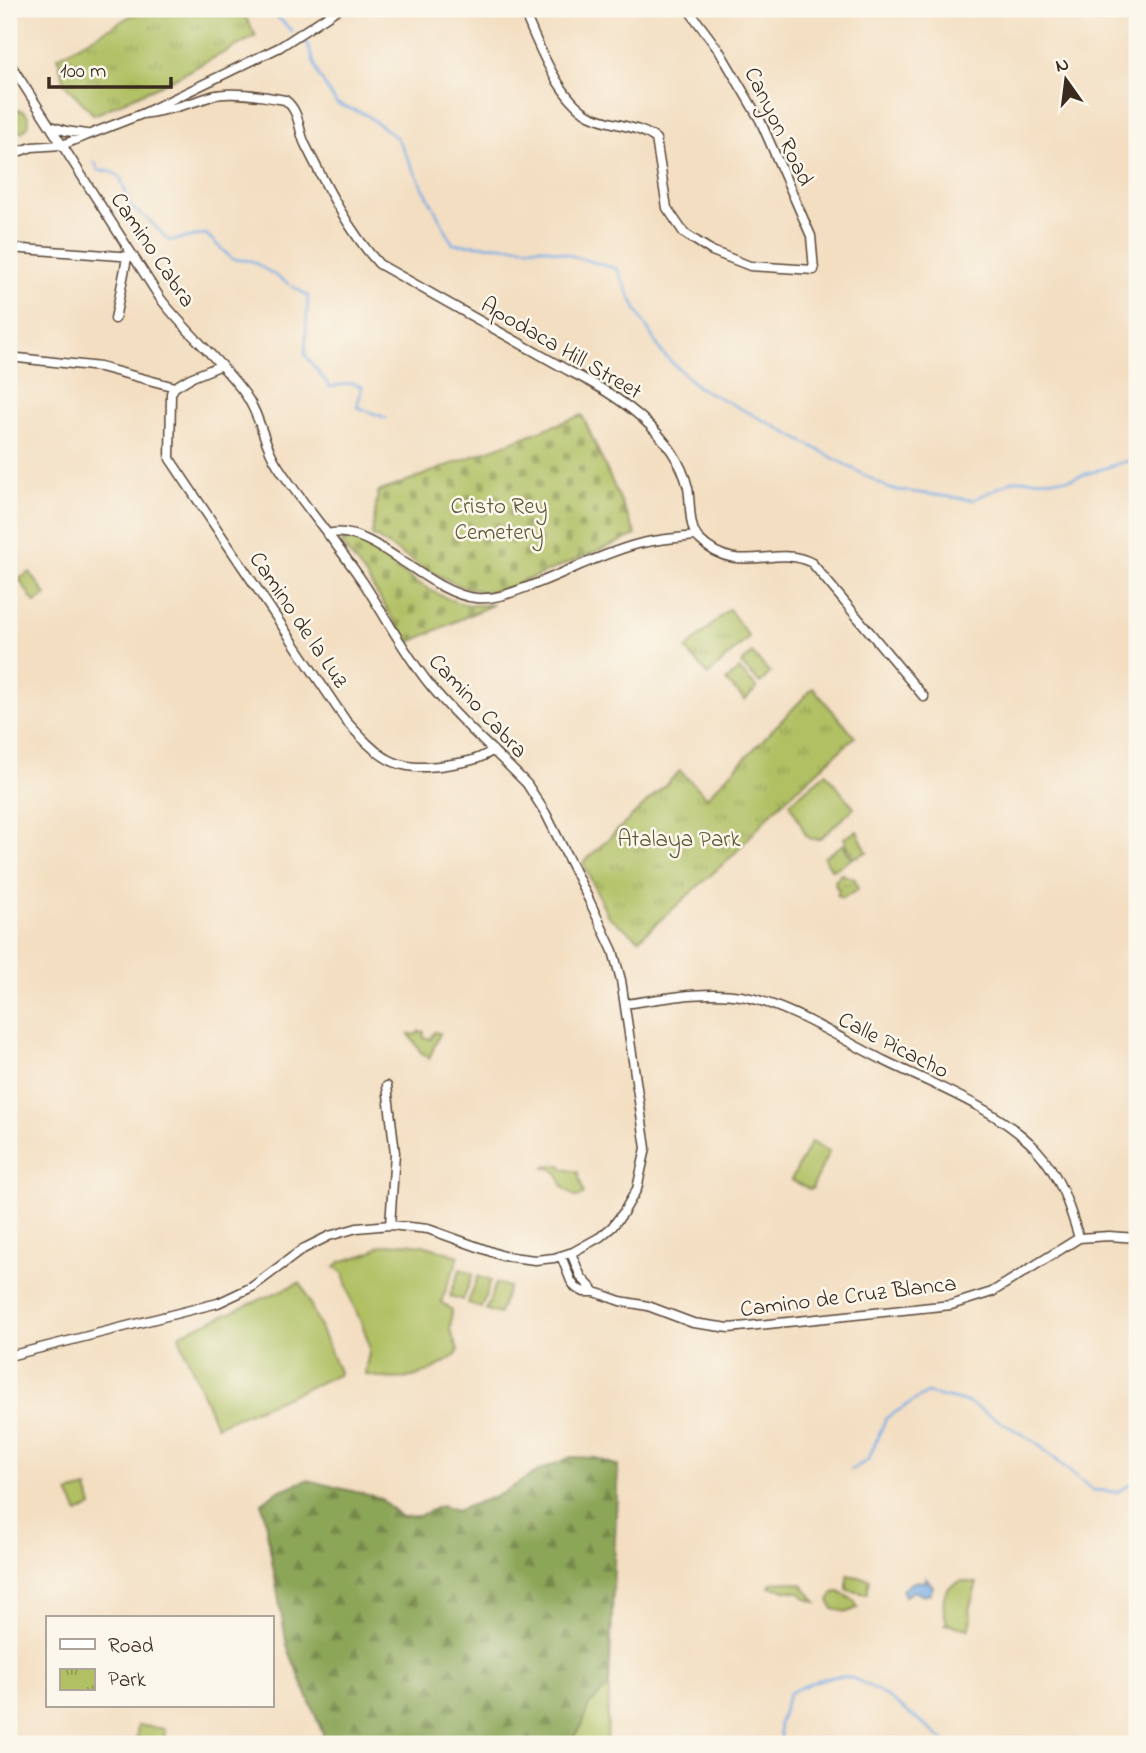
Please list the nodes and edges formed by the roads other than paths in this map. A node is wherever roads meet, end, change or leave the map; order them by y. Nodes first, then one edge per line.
1 (338, 9) edge
2 (523, 9) edge
3 (688, 9) edge
4 (9, 62) edge
5 (142, 114) junction
6 (50, 125) junction
7 (89, 135) junction
8 (62, 145) junction
9 (9, 155) edge
10 (9, 248) edge
11 (131, 257) junction
12 (115, 319) dead end
13 (9, 357) edge
14 (222, 365) junction
15 (175, 387) junction
16 (327, 534) junction
17 (696, 536) junction
18 (924, 697) dead end
19 (493, 750) junction
20 (625, 1004) junction
21 (387, 1086) dead end
22 (390, 1225) junction
23 (1079, 1238) junction
24 (1137, 1238) edge
25 (566, 1255) junction
26 (9, 1356) edge

1 - 5 street
2 - 3 street, Canyon Road
4 - 6 street
5 - 7 street
5 - 17 street, Apodaca Hill Street
6 - 7 street
6 - 8 street
7 - 8 street
8 - 9 street
8 - 11 street, Camino Cabra
10 - 11 street
11 - 12 street
11 - 14 street, Camino Cabra
13 - 15 street
14 - 15 street
14 - 16 street, Camino Cabra
15 - 19 street, Camino de la Luz
16 - 17 street
16 - 19 street, Camino Cabra
17 - 18 street
19 - 20 street, Camino Cabra
20 - 23 street, Calle Picacho
20 - 25 street, Camino Cabra
21 - 22 street
22 - 25 street
22 - 26 street
23 - 24 street, Camino de Cruz Blanca
23 - 25 street, Camino de Cruz Blanca

